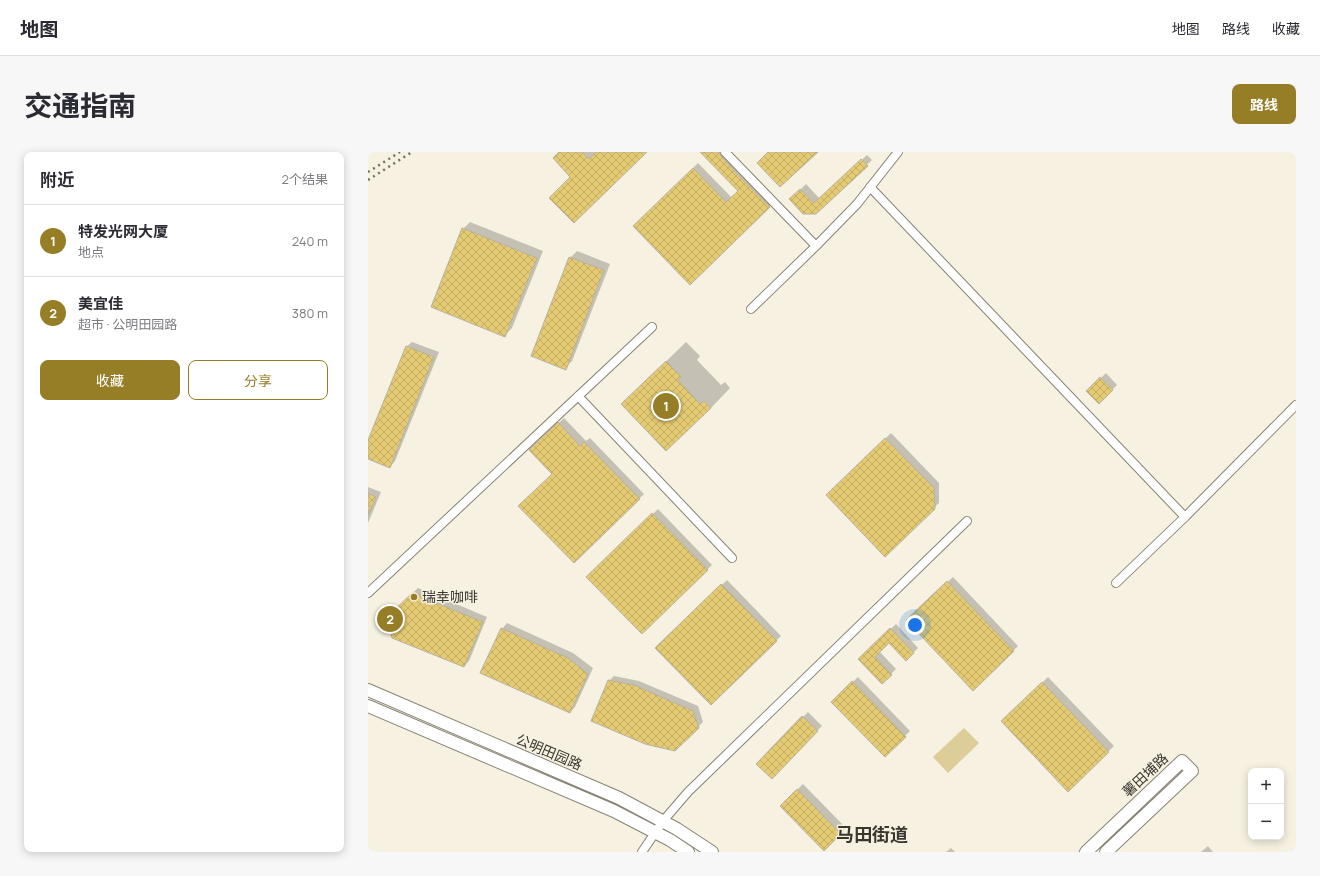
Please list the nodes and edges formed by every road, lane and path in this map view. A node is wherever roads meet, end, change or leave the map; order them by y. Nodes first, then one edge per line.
1 (725, 152) edge
2 (898, 152) edge
3 (870, 188) junction
4 (816, 246) junction
5 (751, 309) dead end
6 (652, 327) dead end
7 (578, 396) junction
8 (1296, 405) edge
9 (1185, 517) junction
10 (967, 520) dead end
11 (732, 558) dead end
12 (1116, 583) dead end
13 (368, 593) edge
14 (368, 690) edge
15 (368, 706) edge
16 (662, 821) junction
17 (655, 832) junction
18 (642, 852) edge
19 (688, 852) edge
20 (712, 852) edge
21 (1086, 852) edge
22 (1106, 852) edge

1 - 4 street
2 - 3 street
3 - 4 street
3 - 9 street
4 - 5 street
6 - 7 street
7 - 11 street
7 - 13 street
8 - 9 street
9 - 12 street
10 - 16 street
14 - 16 street, 公明田园路
15 - 17 street, 公明田园路
16 - 17 street
16 - 20 street, 公明田园路
17 - 18 street
17 - 19 street, 公明田园路
21 - 22 street, 薯田埔路

